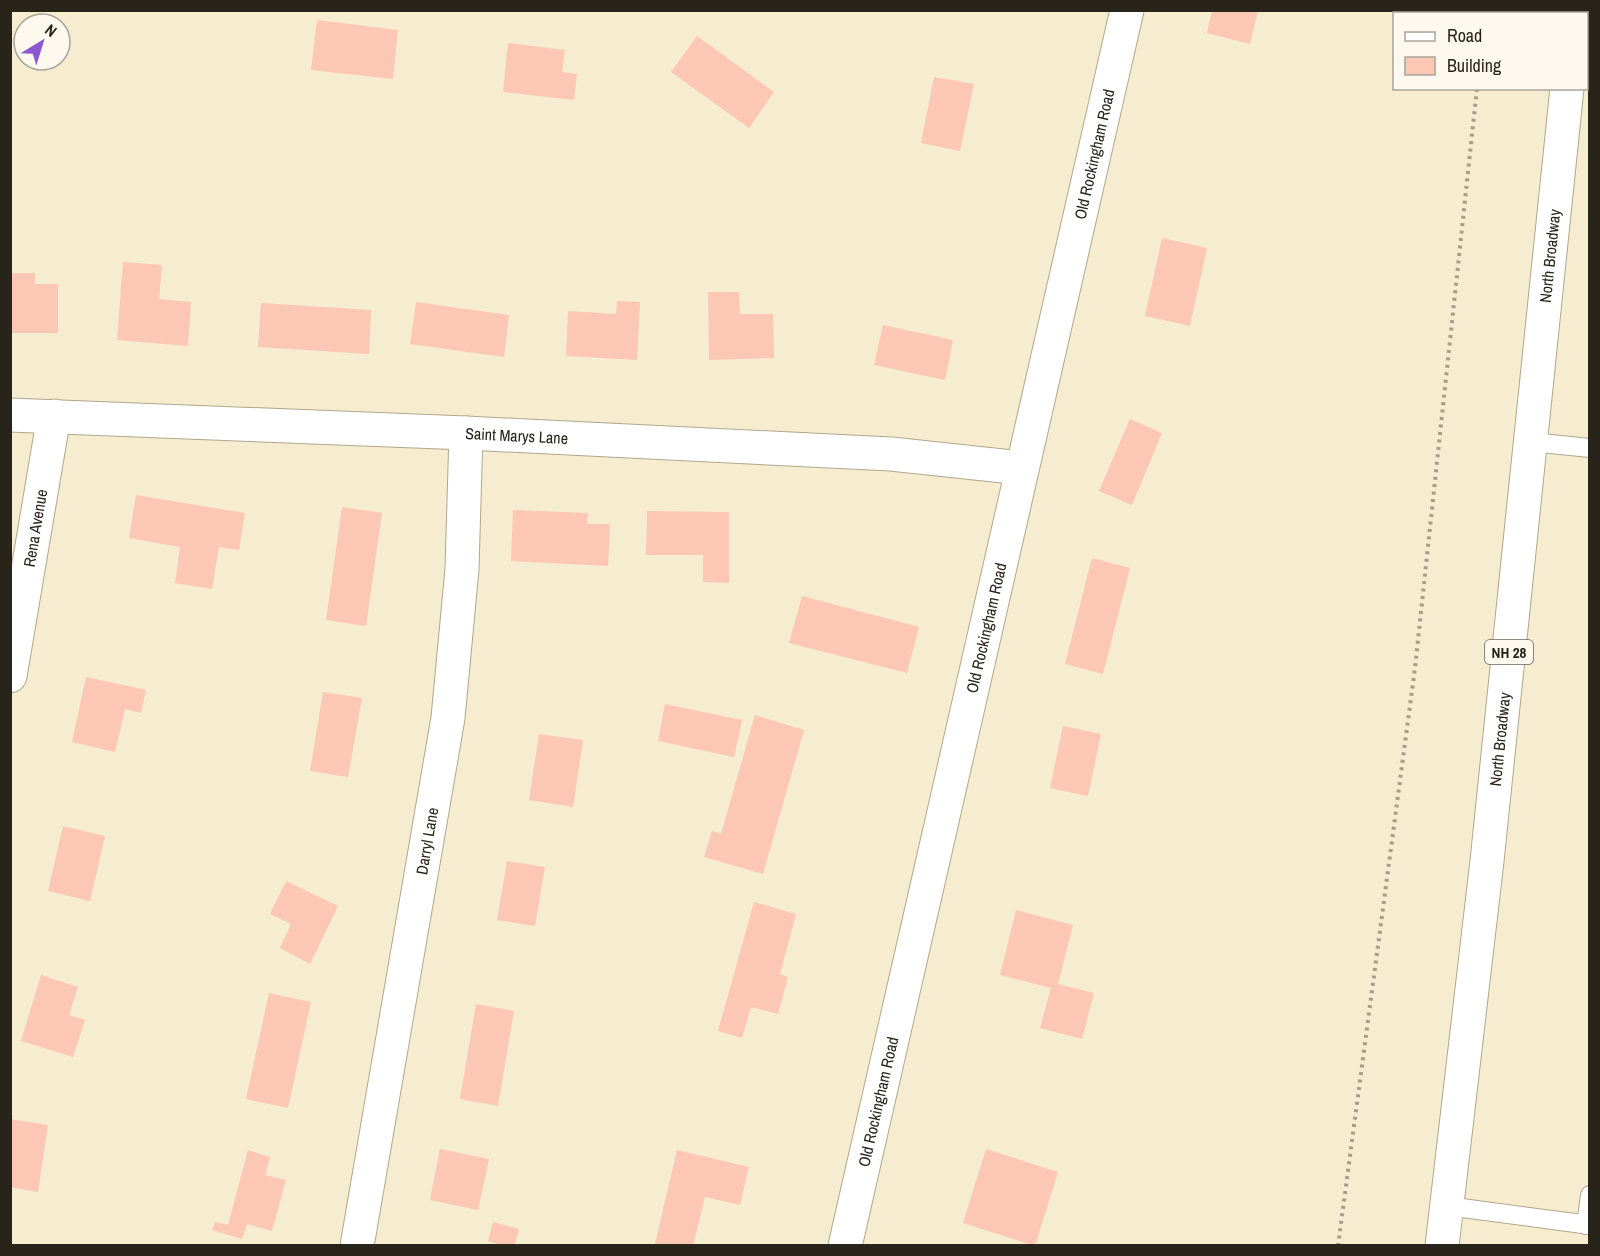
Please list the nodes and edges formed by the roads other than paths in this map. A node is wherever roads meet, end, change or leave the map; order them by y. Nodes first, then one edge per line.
1 (1121, 12) edge
2 (1567, 90) edge
3 (10, 414) edge
4 (54, 416) junction
5 (466, 433) junction
6 (1531, 442) junction
7 (1590, 448) edge
8 (1021, 468) junction
9 (10, 676) edge
10 (1590, 1195) edge
11 (1448, 1206) junction
12 (1588, 1225) edge
13 (357, 1245) edge
14 (845, 1245) edge
15 (1442, 1245) edge

1 - 8 street, Old Rockingham Road
2 - 6 street, North Broadway / NH 28
3 - 4 street, Saint Marys Lane
4 - 5 street, Saint Marys Lane
4 - 9 street, Rena Avenue
5 - 8 street, Saint Marys Lane
5 - 13 street, Darryl Lane
6 - 7 lane
6 - 11 street, North Broadway / NH 28
8 - 14 street, Old Rockingham Road
10 - 12 lane
11 - 12 lane
11 - 15 street, North Broadway / NH 28

